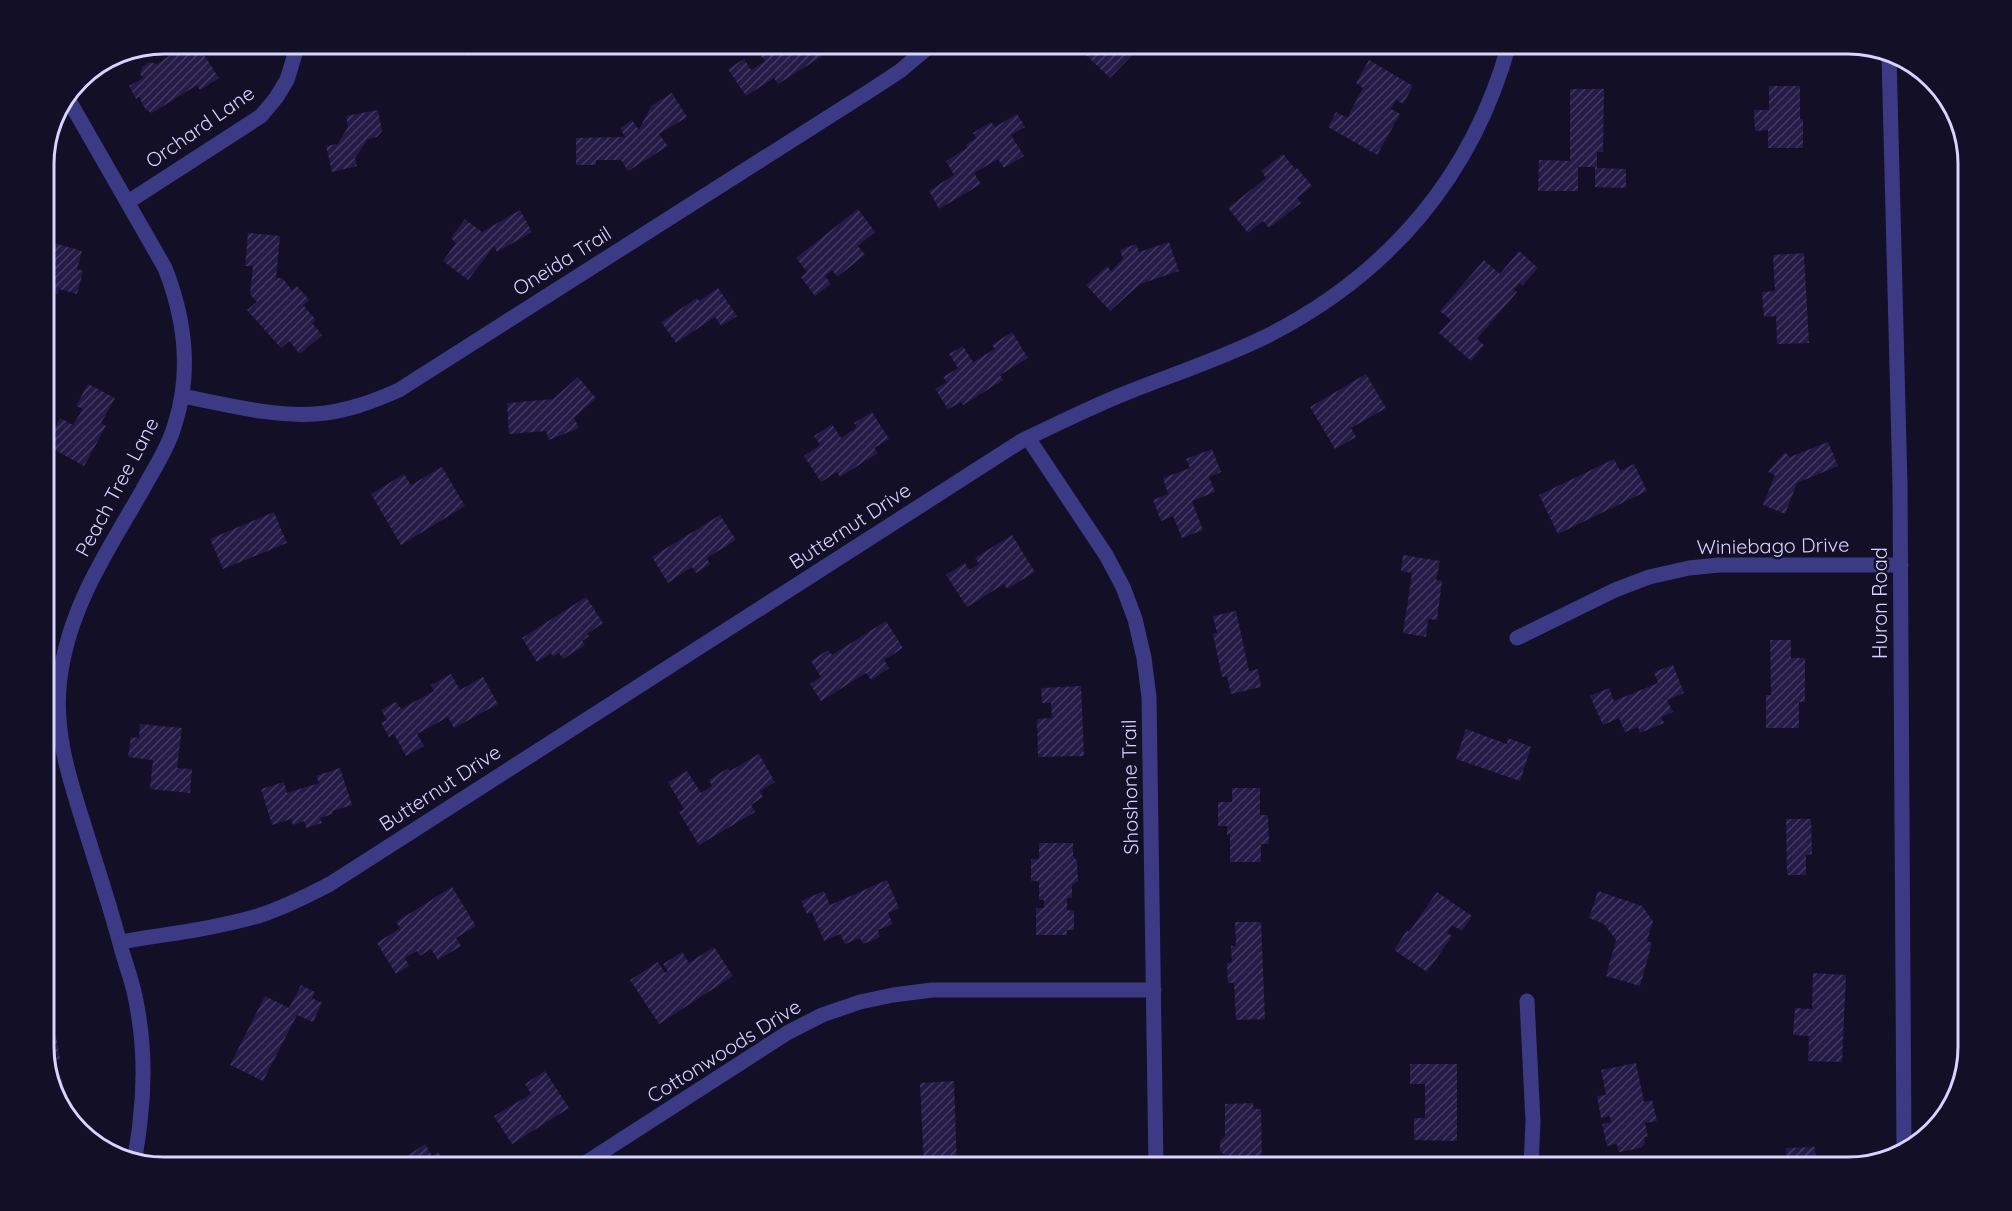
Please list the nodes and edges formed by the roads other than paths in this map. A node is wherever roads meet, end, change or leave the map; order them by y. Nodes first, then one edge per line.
1 (295, 54) edge
2 (920, 54) edge
3 (1506, 54) edge
4 (1889, 62) edge
5 (69, 109) edge
6 (128, 202) junction
7 (182, 396) junction
8 (1028, 438) junction
9 (1901, 565) junction
10 (1517, 638) dead end
11 (120, 942) junction
12 (1154, 990) junction
13 (1527, 1001) dead end
14 (1904, 1141) edge
15 (136, 1153) edge
16 (595, 1157) edge
17 (1156, 1157) edge
18 (1531, 1157) edge

1 - 6 street, Orchard Lane
2 - 7 street, Oneida Trail
3 - 8 street, Butternut Drive
4 - 9 street, Huron Road
5 - 6 street, Peach Tree Lane
6 - 7 street, Peach Tree Lane
7 - 11 street, Peach Tree Lane
8 - 11 street, Butternut Drive
8 - 12 street, Shoshone Trail
9 - 10 street, Winiebago Drive
9 - 14 street, Huron Road
11 - 15 street, Peach Tree Lane
12 - 16 street, Cottonwoods Drive
12 - 17 street, Shoshone Trail
13 - 18 street

